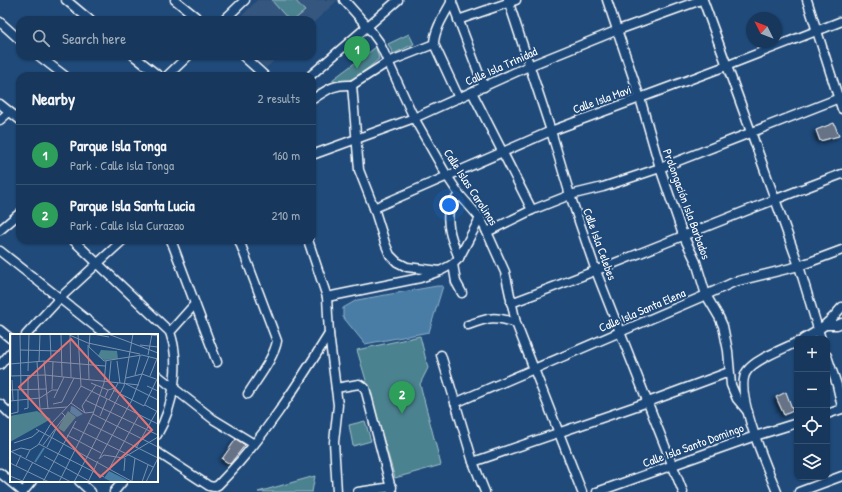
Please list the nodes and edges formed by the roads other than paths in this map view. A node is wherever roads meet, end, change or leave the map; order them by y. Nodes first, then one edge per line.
1 (66, 0) edge
2 (175, 0) edge
3 (245, 0) edge
4 (344, 0) edge
5 (396, 0) edge
6 (607, 0) edge
7 (702, 0) edge
8 (807, 0) edge
9 (452, 1) edge
10 (511, 1) edge
11 (85, 16) edge
12 (195, 16) edge
13 (228, 16) edge
14 (458, 20) junction
15 (842, 21) edge
16 (0, 22) edge
17 (368, 26) junction
18 (618, 30) junction
19 (816, 31) junction
20 (16, 36) edge
21 (434, 44) junction
22 (44, 60) edge
23 (139, 60) edge
24 (184, 60) edge
25 (247, 60) edge
26 (388, 62) junction
27 (529, 66) junction
28 (726, 66) junction
29 (60, 72) edge
30 (154, 72) edge
31 (171, 72) edge
32 (261, 72) edge
33 (315, 72) edge
34 (352, 85) junction
35 (484, 87) junction
36 (472, 92) junction
37 (316, 97) edge
38 (459, 98) junction
39 (640, 98) junction
40 (840, 98) edge
41 (0, 104) edge
42 (842, 109) edge
43 (9, 112) junction
44 (16, 117) edge
45 (414, 118) junction
46 (0, 120) edge
47 (551, 131) junction
48 (751, 132) junction
49 (357, 140) junction
50 (502, 152) junction
51 (316, 154) edge
52 (660, 168) junction
53 (842, 174) edge
54 (447, 176) junction
55 (459, 194) junction
56 (570, 195) junction
57 (775, 199) junction
58 (374, 208) junction
59 (532, 210) junction
60 (16, 216) edge
61 (480, 218) junction
62 (0, 230) edge
63 (487, 232) junction
64 (683, 235) junction
65 (77, 244) edge
66 (119, 244) edge
67 (172, 244) edge
68 (241, 244) edge
69 (309, 244) edge
70 (842, 250) edge
71 (0, 251) edge
72 (456, 261) junction
73 (98, 263) junction
74 (799, 266) junction
75 (440, 271) junction
76 (596, 271) junction
77 (462, 293) dead end
78 (706, 295) junction
79 (60, 298) junction
80 (327, 298) junction
81 (511, 303) junction
82 (195, 304) junction
83 (842, 307) edge
84 (516, 323) junction
85 (842, 323) edge
86 (468, 325) dead end
87 (826, 325) junction
88 (0, 330) edge
89 (170, 332) junction
90 (620, 332) junction
91 (27, 334) edge
92 (105, 334) edge
93 (329, 334) junction
94 (820, 335) edge
95 (10, 338) edge
96 (794, 343) edge
97 (10, 353) edge
98 (441, 355) dead end
99 (218, 362) dead end
100 (0, 365) edge
101 (830, 365) edge
102 (535, 369) junction
103 (729, 372) junction
104 (158, 376) edge
105 (174, 388) junction
106 (336, 388) junction
107 (248, 394) dead end
108 (648, 402) junction
109 (454, 403) junction
110 (0, 404) edge
111 (842, 408) edge
112 (748, 412) junction
113 (830, 413) edge
114 (10, 414) edge
115 (794, 424) edge
116 (158, 433) edge
117 (559, 433) junction
118 (755, 436) junction
119 (254, 444) junction
120 (158, 453) edge
121 (473, 462) junction
122 (672, 464) junction
123 (0, 472) edge
124 (842, 476) edge
125 (10, 481) edge
126 (12, 482) edge
127 (31, 482) edge
128 (80, 482) edge
129 (122, 482) edge
130 (392, 490) edge
131 (23, 492) edge
132 (91, 492) edge
133 (114, 492) edge
134 (337, 492) edge
135 (358, 492) edge
136 (484, 492) edge
137 (582, 492) edge
138 (597, 492) edge
139 (682, 492) edge
140 (777, 492) edge
141 (799, 492) edge

1 - 11 street
2 - 12 street
3 - 13 street
4 - 17 street, Calle Islas Carolinas
5 - 17 street
6 - 18 street, Prolongación Isla Barbados
7 - 18 street, Calle Isla Trinidad
7 - 28 street
8 - 19 street
9 - 14 street
9 - 21 street
10 - 14 street
10 - 27 street, Calle Isla Celebes
14 - 35 street
15 - 19 street, Calle Isla Mavi
16 - 20 street
17 - 26 street, Calle Islas Carolinas
17 - 33 street
18 - 27 street, Calle Isla Trinidad
18 - 39 street, Prolongación Isla Barbados
19 - 28 street, Calle Isla Mavi
19 - 40 street
21 - 26 street
21 - 38 street
22 - 29 street
23 - 30 street
24 - 31 street
25 - 32 street
26 - 34 street
26 - 45 street, Calle Islas Carolinas
27 - 35 street, Calle Isla Trinidad
27 - 47 street, Calle Isla Celebes
28 - 39 street, Calle Isla Mavi
28 - 48 street
34 - 37 street
34 - 49 street
35 - 36 street, Calle Isla Trinidad
36 - 38 street, Calle Isla Trinidad
36 - 50 street
38 - 45 street, Calle Isla Trinidad
39 - 47 street, Calle Isla Mavi
39 - 52 street, Prolongación Isla Barbados
40 - 42 street
40 - 48 street
41 - 43 street
43 - 44 street
43 - 46 street
45 - 49 street, Calle Isla Trinidad
45 - 54 street, Calle Islas Carolinas
47 - 50 street, Calle Isla Mavi
47 - 56 street, Calle Isla Celebes
48 - 52 street
48 - 57 street
49 - 51 street, Calle Isla Trinidad
49 - 58 street
50 - 54 street, Calle Isla Mavi
50 - 59 street
52 - 56 street
52 - 64 street, Prolongación Isla Barbados
53 - 57 street
54 - 55 street, Calle Islas Carolinas
54 - 58 street, Calle Isla Mavi
55 - 61 street, Calle Islas Carolinas
55 - 72 street
56 - 59 street
56 - 76 street, Calle Isla Celebes
57 - 64 street
57 - 74 street
58 - 75 street
59 - 63 street
60 - 62 street
61 - 63 street, Calle Islas Carolinas
61 - 72 street
63 - 81 street, Calle Islas Carolinas
64 - 76 street
64 - 78 street, Prolongación Isla Barbados
65 - 73 street
66 - 73 street
67 - 82 street
68 - 107 street
69 - 80 street
70 - 74 street, Calle Isla Santa Elena
71 - 79 street
72 - 75 street
72 - 77 street
73 - 79 street
73 - 89 street
74 - 78 street, Calle Isla Santa Elena
74 - 94 street
75 - 80 street
76 - 81 street
76 - 90 street, Calle Isla Celebes
78 - 90 street, Calle Isla Santa Elena
78 - 103 street, Prolongación Isla Barbados
79 - 91 street
79 - 92 street
80 - 93 street
81 - 84 street, Calle Islas Carolinas
82 - 89 street
82 - 99 street
83 - 87 street
84 - 86 street
84 - 102 street, Calle Islas Carolinas
85 - 87 street
87 - 94 street
88 - 95 street
89 - 105 street
90 - 102 street, Calle Isla Santa Elena
90 - 108 street, Calle Isla Celebes
93 - 106 street
93 - 119 street
96 - 112 street
97 - 100 street
98 - 109 street
101 - 111 street
102 - 109 street, Calle Isla Santa Elena
102 - 117 street, Calle Islas Carolinas
103 - 108 street
103 - 112 street, Prolongación Isla Barbados
104 - 105 street
105 - 116 street
105 - 119 street
106 - 130 street
106 - 134 street
108 - 117 street
108 - 122 street, Calle Isla Celebes
109 - 121 street
110 - 114 street
111 - 113 street
112 - 118 street
115 - 118 street, Calle Isla Santo Domingo
117 - 121 street
117 - 137 street, Calle Islas Carolinas
118 - 122 street, Calle Isla Santo Domingo
118 - 140 street
119 - 120 street
121 - 136 street
122 - 138 street, Calle Isla Santo Domingo
122 - 139 street, Calle Isla Celebes
123 - 125 street
124 - 141 street
126 - 131 street
127 - 131 street
128 - 132 street
129 - 133 street
130 - 135 street

